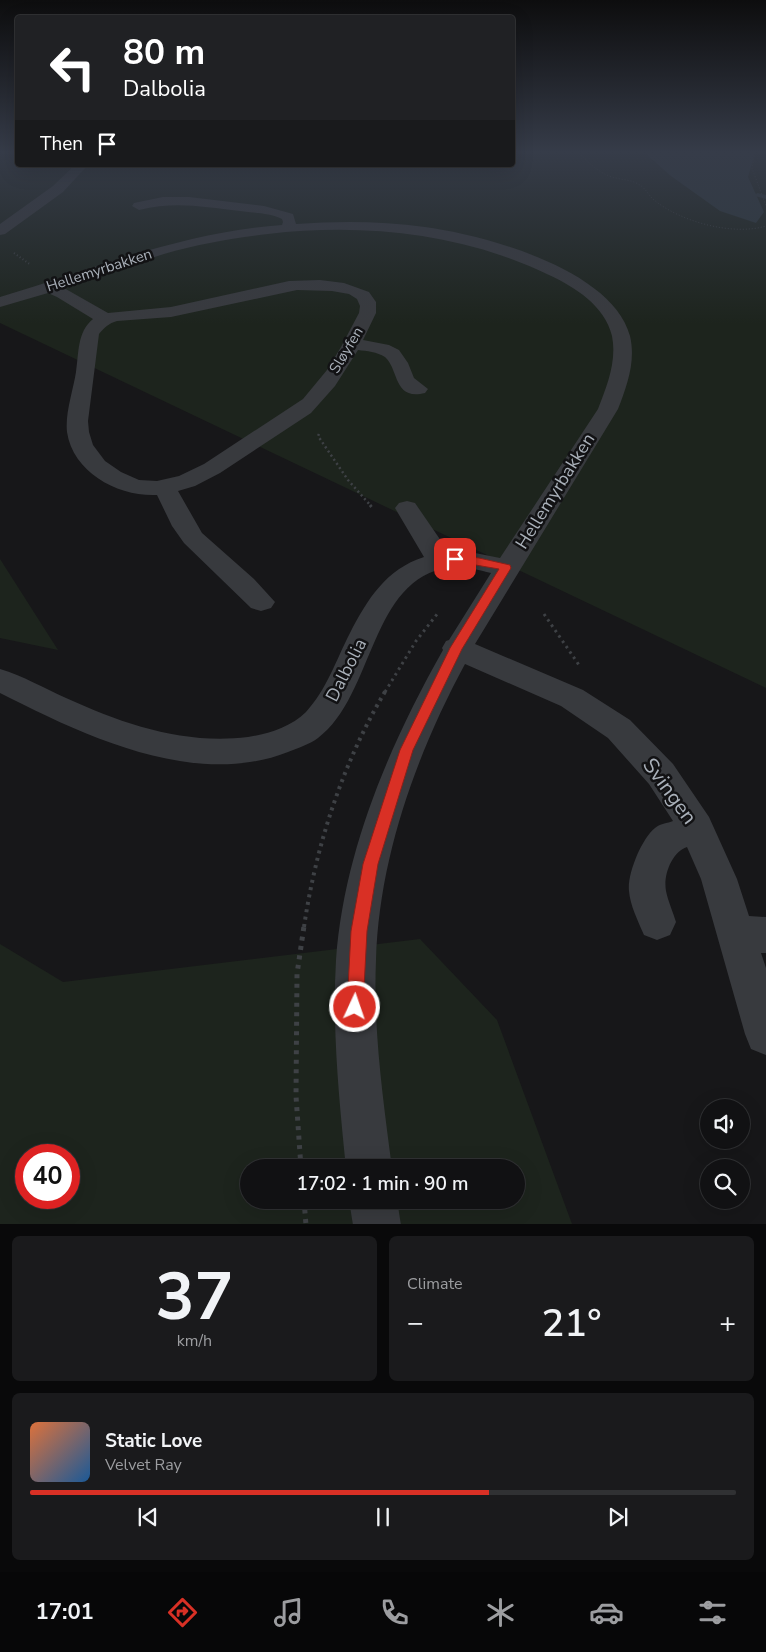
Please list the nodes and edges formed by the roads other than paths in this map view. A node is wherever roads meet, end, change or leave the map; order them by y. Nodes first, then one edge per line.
1 (30, 210) edge
2 (260, 210) edge
3 (288, 228) junction
4 (0, 231) edge
5 (47, 288) junction
6 (0, 302) edge
7 (105, 319) junction
8 (352, 344) junction
9 (418, 389) dead end
10 (164, 487) junction
11 (408, 508) dead end
12 (443, 561) junction
13 (492, 564) junction
14 (261, 602) dead end
15 (456, 648) junction
16 (0, 680) edge
17 (697, 828) junction
18 (657, 922) dead end
19 (751, 934) edge
20 (766, 1034) edge
21 (368, 1159) edge
22 (375, 1209) edge
23 (377, 1224) edge

1 - 4 street
2 - 3 street
3 - 5 street, Hellemyrbakken
3 - 13 street, Hellemyrbakken
5 - 6 street, Hellemyrbakken
5 - 7 street
7 - 8 street, Sløyfen
7 - 10 street, Sløyfen
8 - 9 street
8 - 10 street, Sløyfen
10 - 14 street
11 - 12 street
12 - 13 street, Dalbolia
12 - 16 street, Dalbolia
13 - 15 street, Hellemyrbakken
15 - 17 street, Svingen
15 - 21 street, Hellemyrbakken
17 - 18 street
17 - 19 street, Svingen
19 - 20 street, Svingen
22 - 23 street

